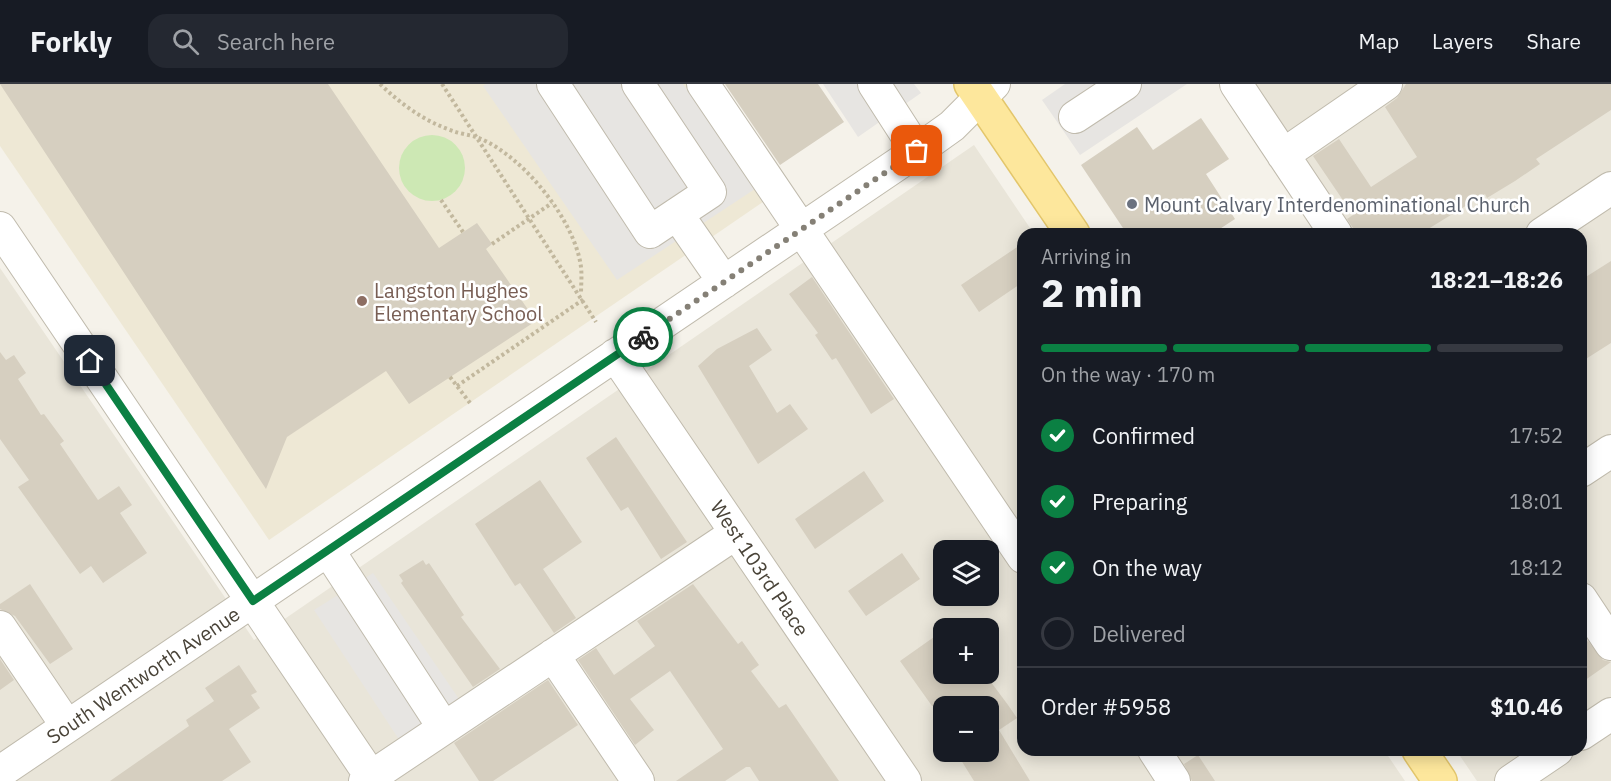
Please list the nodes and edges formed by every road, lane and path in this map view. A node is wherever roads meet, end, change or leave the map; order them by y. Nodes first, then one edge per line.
1 (380, 84) edge
2 (442, 84) edge
3 (553, 84) edge
4 (638, 84) edge
5 (703, 84) edge
6 (874, 84) edge
7 (1125, 84) edge
8 (1236, 84) edge
9 (1386, 84) edge
10 (982, 88) edge
11 (1075, 117) dead end
12 (479, 138) junction
13 (917, 151) junction
14 (1283, 155) junction
15 (1611, 188) edge
16 (441, 200) dead end
17 (552, 203) junction
18 (676, 214) junction
19 (531, 218) junction
20 (0, 228) edge
21 (1068, 228) edge
22 (1332, 228) edge
23 (1551, 228) edge
24 (802, 229) junction
25 (463, 232) dead end
26 (492, 244) dead end
27 (724, 282) junction
28 (582, 297) junction
29 (597, 322) dead end
30 (615, 355) junction
31 (450, 377) dead end
32 (457, 386) junction
33 (470, 403) dead end
34 (1611, 451) edge
35 (1587, 467) edge
36 (736, 532) junction
37 (1017, 548) edge
38 (327, 550) junction
39 (253, 601) junction
40 (1587, 608) edge
41 (0, 627) edge
42 (1611, 644) edge
43 (553, 655) junction
44 (1611, 714) edge
45 (67, 726) junction
46 (444, 728) junction
47 (1587, 730) edge
48 (1158, 756) edge
49 (1423, 756) edge
50 (1548, 756) edge
51 (0, 772) edge
52 (370, 780) edge
53 (638, 781) edge
54 (905, 781) edge
55 (1174, 781) edge
56 (1440, 781) edge
57 (1511, 781) edge

1 - 12 path
2 - 12 path
3 - 18 street
4 - 18 street
5 - 24 street
6 - 13 street
7 - 11 street
8 - 14 street
9 - 14 street
10 - 13 street, South Wentworth Avenue
10 - 21 main road
12 - 17 path
12 - 19 path
13 - 24 street, South Wentworth Avenue
14 - 22 street
15 - 23 street
16 - 25 path
17 - 19 path
17 - 28 path
18 - 27 street
19 - 26 path
19 - 28 path
20 - 39 street
24 - 27 street, South Wentworth Avenue
24 - 37 street
27 - 30 street, South Wentworth Avenue
28 - 29 path
28 - 32 path
30 - 36 street, West 103rd Place
30 - 38 street, South Wentworth Avenue
31 - 32 path
32 - 33 path
34 - 35 street
36 - 43 street
36 - 54 street, West 103rd Place
38 - 39 street, South Wentworth Avenue
38 - 46 street
39 - 45 street, South Wentworth Avenue
39 - 52 street
40 - 42 street
41 - 45 street
43 - 46 street
43 - 53 street
44 - 47 street
45 - 51 street, South Wentworth Avenue
46 - 52 street
48 - 55 street
49 - 56 main road
50 - 57 street

